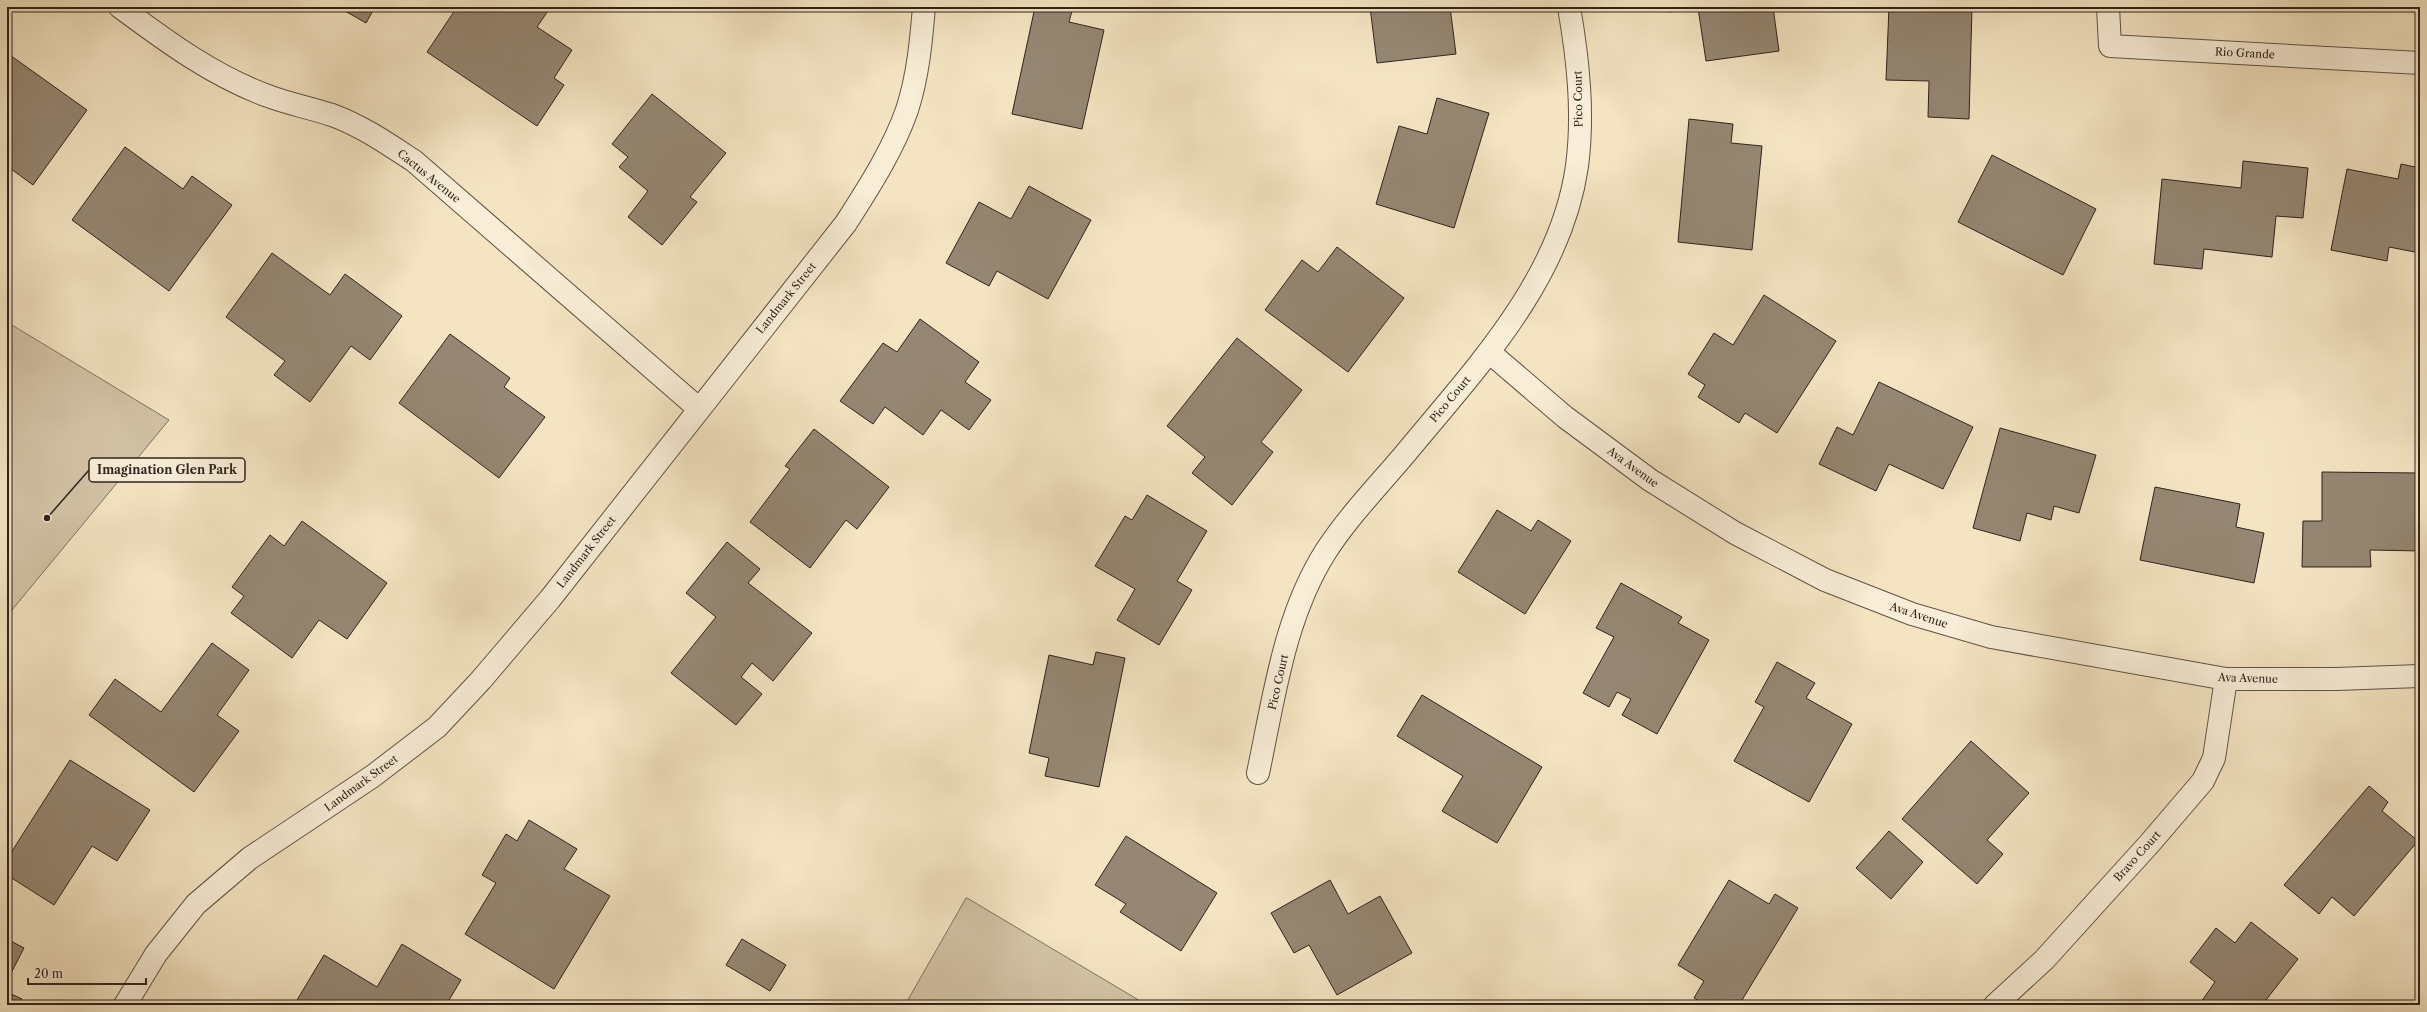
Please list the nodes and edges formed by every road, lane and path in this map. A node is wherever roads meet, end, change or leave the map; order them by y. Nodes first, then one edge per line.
1 (120, 7) edge
2 (924, 7) edge
3 (1568, 7) edge
4 (2108, 7) edge
5 (2420, 63) edge
6 (1489, 352) junction
7 (698, 408) junction
8 (2420, 676) edge
9 (2226, 679) junction
10 (1258, 773) dead end
11 (125, 1005) edge
12 (1995, 1005) edge

1 - 7 street, Cactus Avenue
2 - 7 street, Landmark Street
3 - 6 street, Pico Court
4 - 5 street, Rio Grande
6 - 9 street, Ava Avenue
6 - 10 street, Pico Court
7 - 11 street, Landmark Street
8 - 9 street, Ava Avenue
9 - 12 street, Bravo Court

